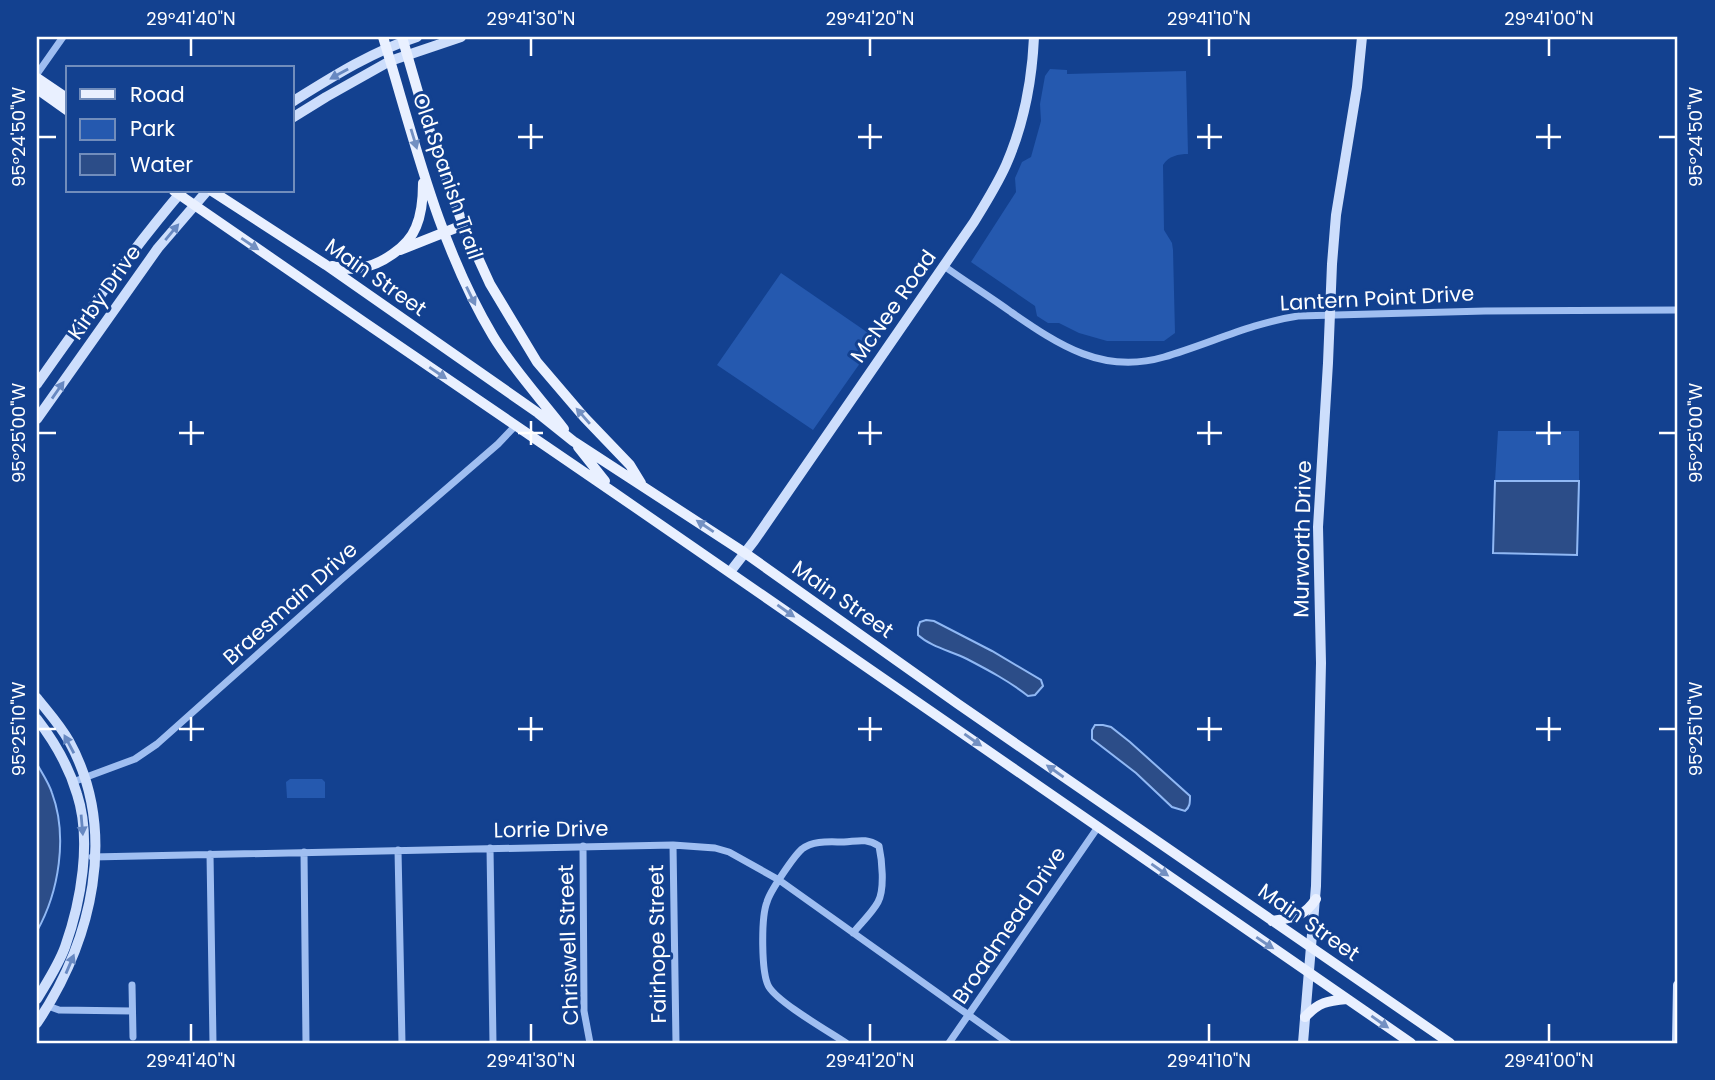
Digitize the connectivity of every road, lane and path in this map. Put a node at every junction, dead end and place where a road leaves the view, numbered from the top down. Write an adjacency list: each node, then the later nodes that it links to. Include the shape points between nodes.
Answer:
1 (63, 37): 10 (street)
2 (417, 37): 6 (street)
3 (461, 37): 8 (street)
4 (1034, 37): 25 (street, McNee Road, via 1026,105 1006,165)
5 (1362, 37): 27 (street, Murworth Drive, via 1336,215)
6 (403, 39): 7 (street); 8 (main road, Old Spanish Trail)
7 (385, 43): 9 (main road, Old Spanish Trail); 13 (street, one-way to 13)
8 (407, 54): 9 (street); 21 (main road, Old Spanish Trail)
9 (390, 61): 15 (street); 16 (main road, Old Spanish Trail, one-way to 16)
10 (37, 76): 12 (main road)
11 (37, 89): 14 (main road)
12 (66, 98)
13 (294, 101)
14 (66, 110)
15 (294, 117)
16 (423, 170): 22 (main road, Old Spanish Trail); 23 (main road, via 423,200 416,229)
17 (179, 192): 20 (main road, Main Street); 28 (street, Kirby Drive)
18 (208, 192): 20 (street, Kirby Drive)
19 (211, 192): 24 (main road, Main Street)
20 (194, 206): 29 (street, Kirby Drive, one-way to 20); 35 (main road, Main Street, one-way to 35)
21 (463, 225): 22 (main road); 30 (main road, Old Spanish Trail, via 490,284)
22 (444, 234): 23 (main road); 31 (main road, Old Spanish Trail, one-way to 31, via 493,337)
23 (396, 251): 24 (main road, via 363,268)
24 (326, 265): 33 (main road, Main Street)
25 (944, 267): 27 (street, Lantern Point Drive, via 1072,351 1119,363 1164,357 1276,319); 39 (street, McNee Road)
26 (1678, 310): 27 (street, Lantern Point Drive)
27 (1330, 314): 60 (street, Murworth Drive, via 1318,527 1321,663)
28 (83, 319): 29 (street); 32 (street, Kirby Drive)
29 (99, 331): 34 (street, Kirby Drive, one-way to 29)
30 (537, 362): 31 (main road); 37 (main road, Old Spanish Trail, one-way to 30, via 630,465)
31 (519, 374): 36 (main road, Old Spanish Trail)
32 (37, 384)
33 (527, 406): 35 (main road); 36 (main road, Main Street)
34 (37, 419)
35 (516, 425): 38 (main road, Main Street); 47 (street, Braesmain Drive, via 157,744 135,759)
36 (573, 440): 37 (main road, Main Street); 38 (main road, Old Spanish Trail)
37 (642, 486): 39 (main road, Main Street, one-way to 37)
38 (613, 492): 40 (main road, Main Street)
39 (745, 552): 40 (street, McNee Road); 42 (main road, Main Street)
40 (730, 572): 44 (main road, Main Street, one-way to 44)
41 (37, 698): 47 (street, one-way to 41, via 69,741)
42 (958, 704): 44 (main road); 45 (main road, Main Street)
43 (37, 719): 48 (street)
44 (946, 721): 46 (main road, Main Street, one-way to 46)
45 (1034, 757): 46 (main road); 49 (main road, Main Street, one-way to 45)
46 (1022, 775): 50 (main road, Main Street)
47 (85, 778): 48 (street, Braesmain Drive); 57 (street, via 94,819)
48 (73, 782): 58 (street, one-way to 58, via 81,811)
49 (1111, 810): 50 (main road); 61 (main road, Main Street)
50 (1098, 827): 64 (main road, Main Street, one-way to 64); 71 (street, Broadmead Drive)
51 (673, 845): 52 (street, Lorrie Drive); 59 (street, Lorrie Drive, via 729,852); 80 (street, Fairhope Street)
52 (583, 846): 53 (street, Lorrie Drive); 79 (street, Chriswell Street, via 584,1011)
53 (490, 848): 54 (street, Lorrie Drive); 78 (street)
54 (398, 850): 55 (street, Lorrie Drive); 77 (street)
55 (304, 852): 56 (street, Lorrie Drive); 76 (street)
56 (210, 854): 57 (street, Lorrie Drive); 75 (street)
57 (95, 856): 58 (street, Lorrie Drive); 69 (street, one-way to 57, via 84,925)
58 (83, 857): 67 (street, via 81,885 64,948)
59 (779, 880): 62 (street, Lorrie Drive); 62 (street, via 801,850 813,843 869,840 879,846 882,890); 81 (street, via 766,902 764,919 768,985 776,996)
60 (1316, 899): 61 (main road, via 1301,914); 63 (street, Murworth Drive)
61 (1272, 921): 63 (main road, Main Street)
62 (853, 933): 71 (street, Lorrie Drive)
63 (1311, 947): 64 (street, Murworth Drive); 86 (main road, Main Street)
64 (1310, 973): 68 (main road, Main Street); 72 (street, Murworth Drive)
65 (132, 985): 70 (street)
66 (1678, 985): 87 (street)
67 (37, 999)
68 (1348, 999): 72 (main road, via 1323,1002); 85 (main road, Main Street, one-way to 85)
69 (48, 1006): 70 (street); 73 (street)
70 (132, 1011): 74 (street)
71 (969, 1016): 82 (street, Broadmead Drive); 83 (street, Lorrie Drive)
72 (1305, 1017): 84 (street, Murworth Drive)
73 (37, 1023)
74 (132, 1037)
75 (213, 1043)
76 (306, 1043)
77 (402, 1043)
78 (492, 1043)
79 (590, 1043)
80 (678, 1043)
81 (846, 1043)
82 (949, 1043)
83 (1008, 1043)
84 (1303, 1043)
85 (1411, 1043)
86 (1450, 1043)
87 (1677, 1043)

